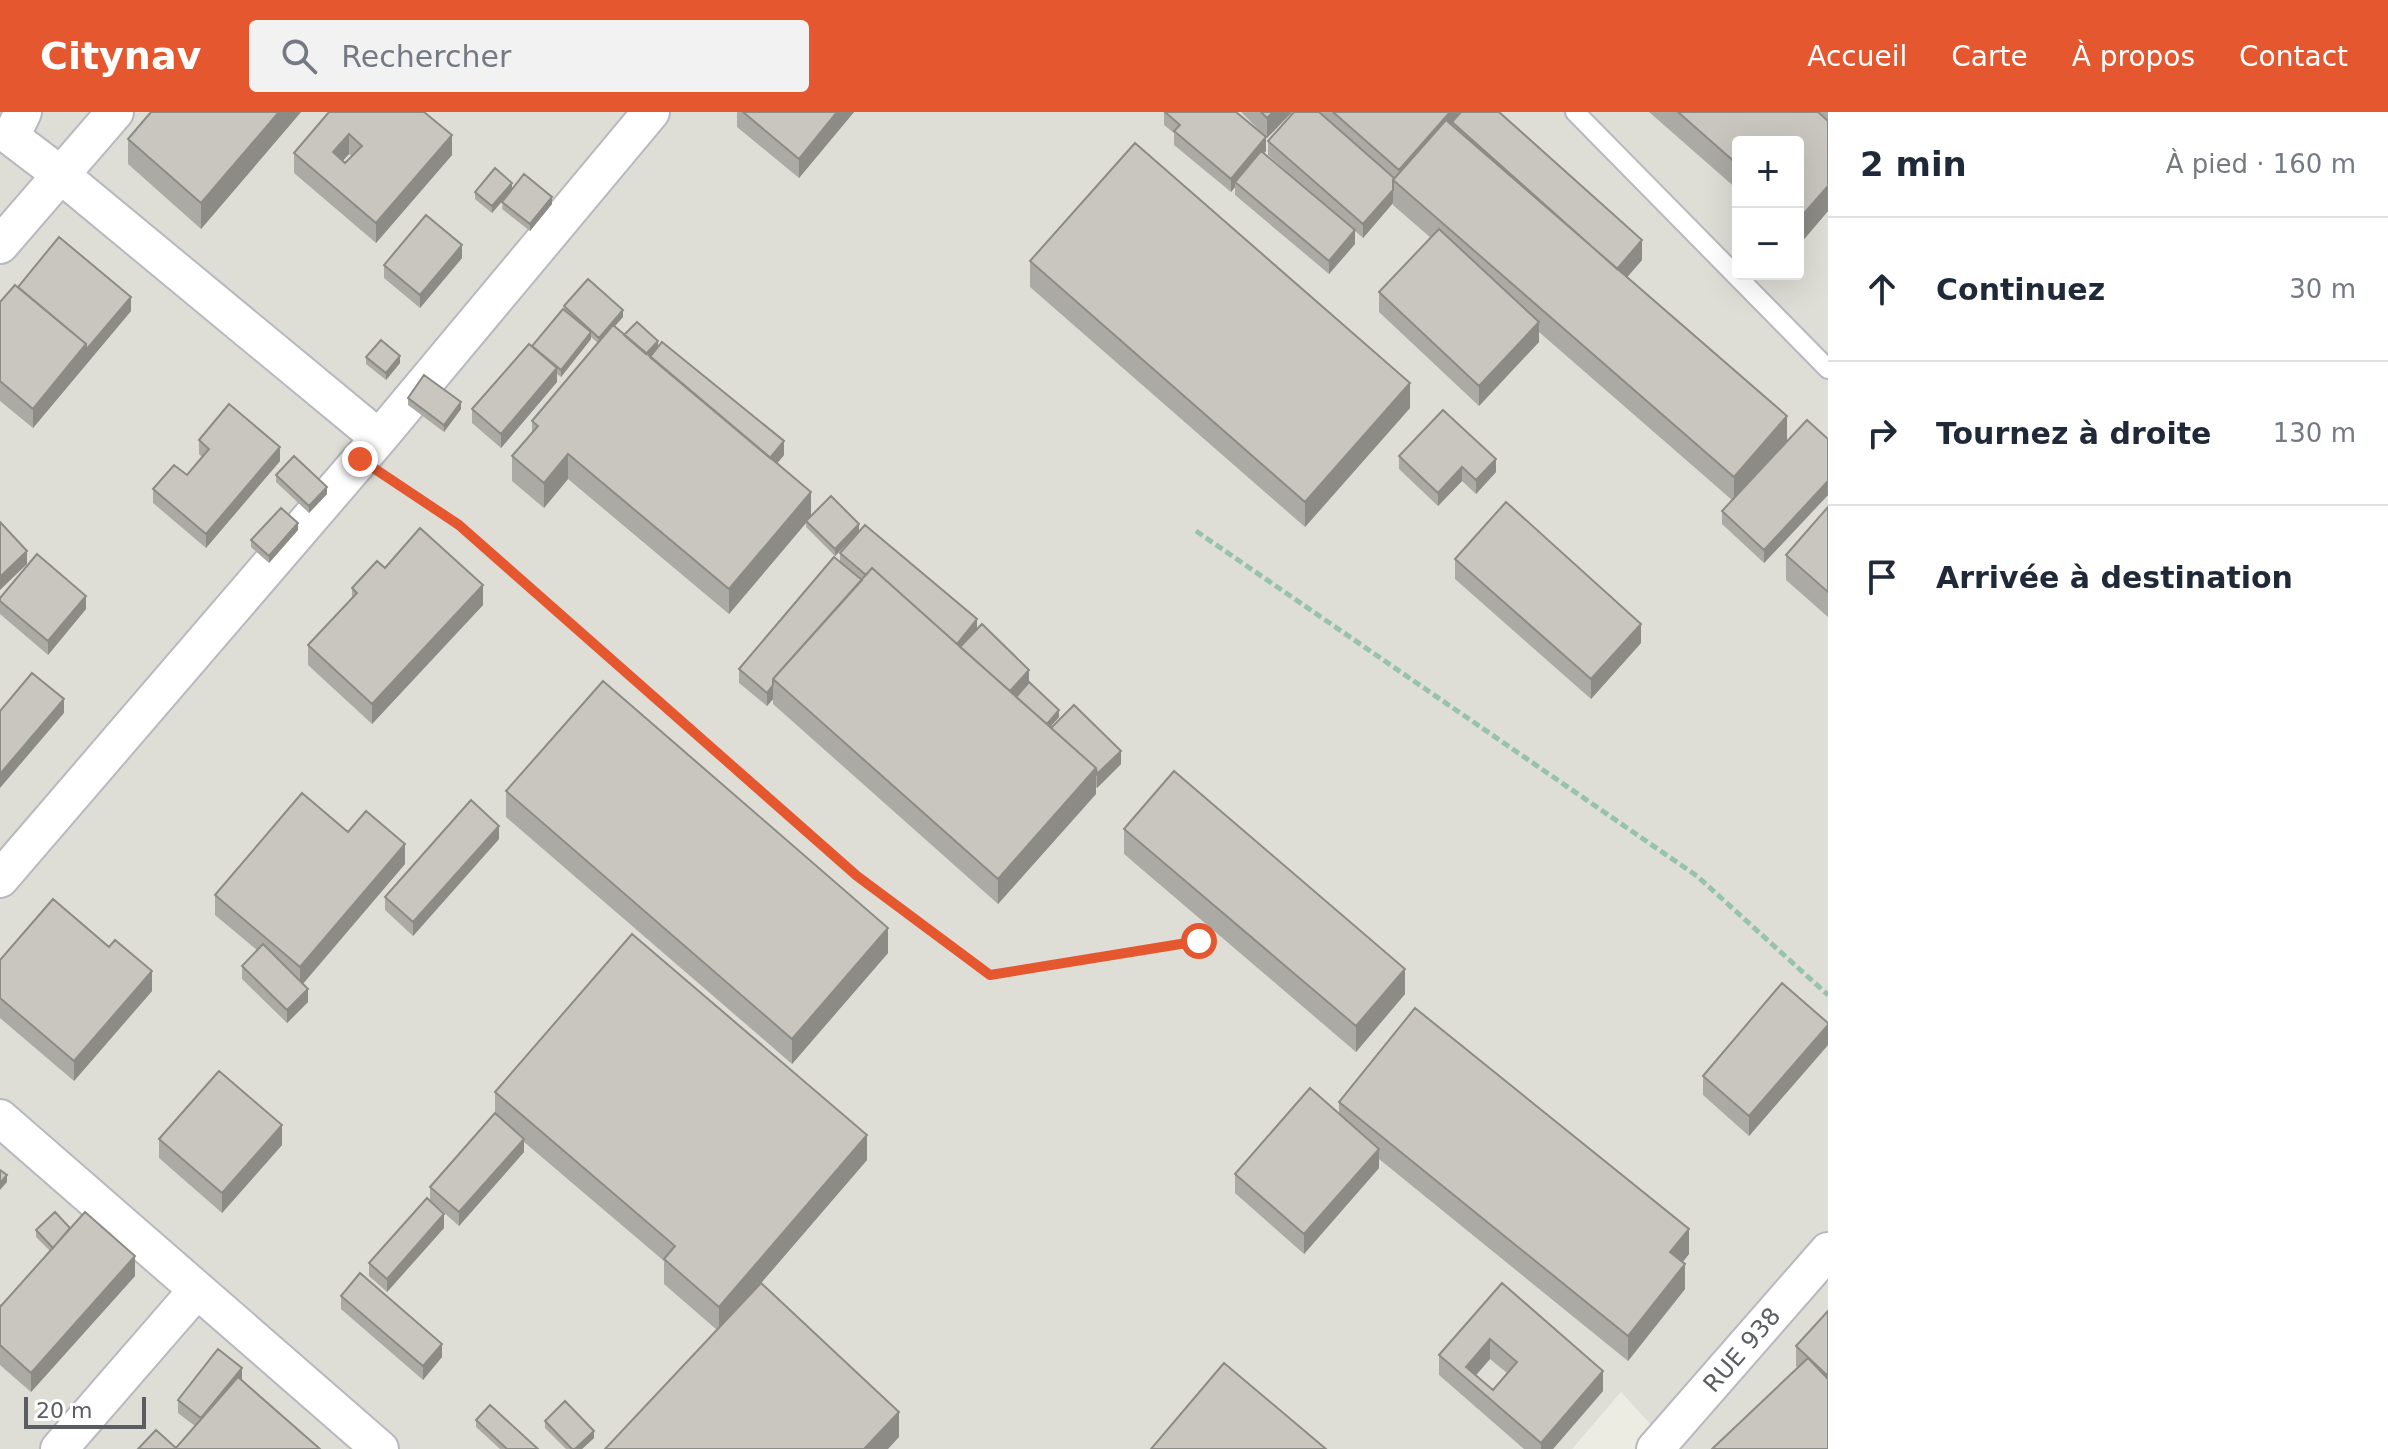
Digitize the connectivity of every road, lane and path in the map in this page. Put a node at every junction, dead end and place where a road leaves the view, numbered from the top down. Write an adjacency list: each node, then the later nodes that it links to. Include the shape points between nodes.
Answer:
1 (23, 112): 5 (street, via 11,137)
2 (115, 112): 5 (street)
3 (651, 112): 8 (street)
4 (1575, 112): 7 (lane)
5 (61, 175): 6 (street); 8 (street)
6 (0, 245)
7 (1828, 369)
8 (370, 448): 10 (street); 11 (path, via 857,876 990,975)
9 (1196, 531): 12 (path, via 1697,876)
10 (0, 879)
11 (1199, 941)
12 (1828, 995)
13 (0, 1118): 15 (street)
14 (1828, 1251): 18 (street, RUE 938)
15 (197, 1290): 16 (street); 17 (street)
16 (59, 1449)
17 (380, 1449)
18 (1655, 1449)

